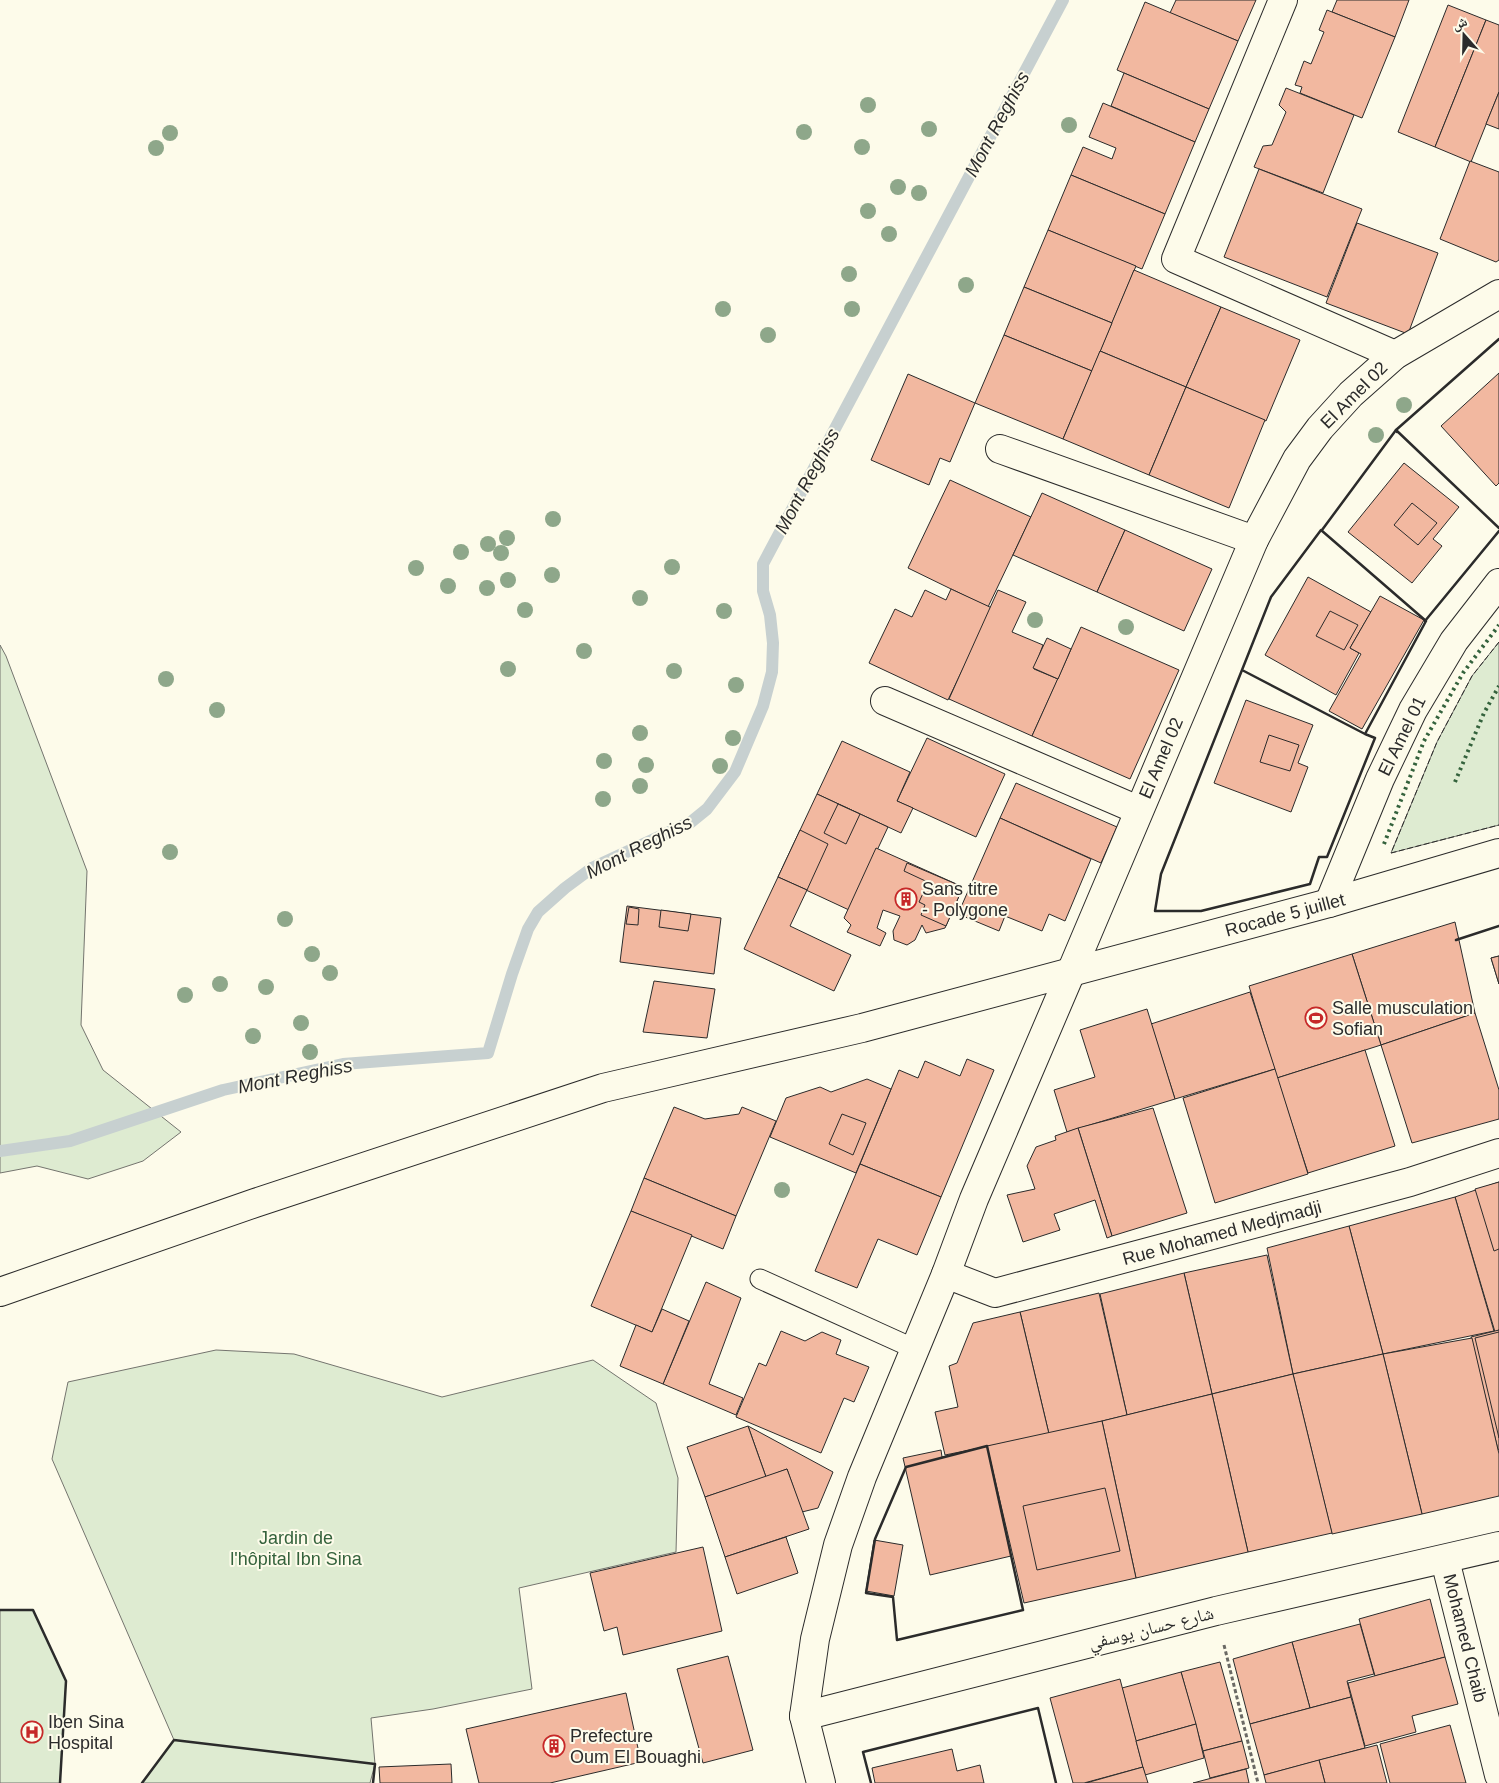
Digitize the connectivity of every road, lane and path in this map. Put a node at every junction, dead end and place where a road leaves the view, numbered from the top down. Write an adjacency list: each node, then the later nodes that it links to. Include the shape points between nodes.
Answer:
1 (1283, 0): 3 (street, via 1176,259)
2 (1499, 294): 3 (street, El Amel 02)
3 (1395, 355): 5 (street, El Amel 02, via 1351,394 1308,444)
4 (1000, 449): 5 (street)
5 (1254, 540): 8 (street, El Amel 02)
6 (1499, 583): 10 (street, El Amel 01, via 1454,641 1413,710 1380,779)
7 (885, 701): 8 (street, El Amel 02)
8 (1138, 810): 11 (street, El Amel 02)
9 (1499, 853): 10 (street, Rocade 5 juillet)
10 (1329, 903): 11 (street, Rocade 5 juillet)
11 (1071, 972): 13 (street, El Amel 02, via 974,1199); 15 (street, Rocade 5 juillet, via 862,1028 603,1088 255,1203)
12 (1499, 1153): 13 (street, Rue Mohamed Medjmadji, via 1401,1184 996,1293)
13 (946, 1274): 16 (street, El Amel 02)
14 (760, 1279): 16 (lane)
15 (0, 1292)
16 (915, 1349): 20 (street, El Amel 02, via 862,1477 838,1546 815,1639)
17 (1499, 1546): 18 (street, شارع حسان يوسفي)
18 (1445, 1560): 19 (street, شارع حسان يوسفي); 21 (street, Mohamed Chaib)
19 (1216, 1611): 20 (street, شارع حسان يوسفي); 23 (path)
20 (804, 1716): 22 (street)
21 (1499, 1775)
22 (821, 1783)
23 (1258, 1783)

